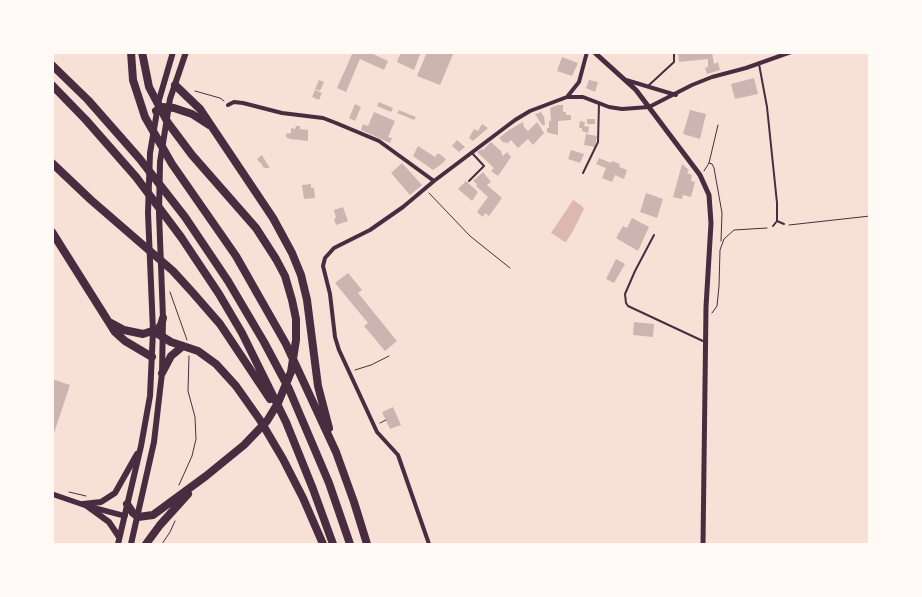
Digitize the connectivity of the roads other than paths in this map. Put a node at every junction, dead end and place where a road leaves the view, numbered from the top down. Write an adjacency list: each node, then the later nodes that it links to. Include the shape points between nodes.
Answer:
1 (131, 52): 43 (highway, via 133,80 145,116 172,164 219,230 265,306)
2 (142, 52): 44 (highway, via 149,87 168,123 259,233 276,259 294,308 296,330 291,372 273,412 244,445)
3 (173, 52): 21 (main road)
4 (186, 52): 12 (main road)
5 (587, 52): 16 (street, via 579,82)
6 (594, 52): 11 (street)
7 (674, 52): 14 (lane, via 674,62)
8 (791, 52): 9 (street)
9 (759, 64): 15 (street, via 712,77); 28 (lane, via 768,117)
10 (52, 65): 57 (highway, via 139,158 228,281 292,396 329,483)
11 (626, 80): 14 (street); 20 (street)
12 (175, 85): 18 (main road); 22 (highway, via 200,109)
13 (52, 86): 41 (highway, via 126,165 190,249 242,333)
14 (648, 86): 15 (street)
15 (676, 94): 20 (street)
16 (567, 97): 17 (street); 23 (street, via 530,111)
17 (599, 103): 20 (street, via 622,109); 25 (lane, via 598,142)
18 (171, 105): 21 (highway); 22 (highway, via 198,117); 33 (main road, via 160,162 159,191)
19 (228, 105): 26 (street, via 243,102 323,118 379,141)
20 (649, 107): 37 (street, via 700,175 709,195 711,216)
21 (156, 111): 35 (main road, via 148,181)
22 (214, 130): 43 (highway, via 273,218 298,267 307,300 318,386)
23 (472, 152): 26 (street); 27 (lane, via 484,166)
24 (52, 163): 41 (highway, via 173,271 193,293 229,337)
25 (583, 172)
26 (434, 181): 59 (street, via 370,230 334,248 323,266 339,350 377,432 398,455)
27 (469, 181)
28 (777, 222): 29 (lane); 30 (lane)
29 (784, 224)
30 (772, 226)
31 (52, 232): 34 (highway)
32 (654, 235): 37 (lane, via 625,294 626,303)
33 (164, 318): 35 (highway); 36 (main road)
34 (108, 320): 35 (highway, via 129,332 143,334); 39 (highway, via 123,340)
35 (152, 331): 36 (highway); 39 (main road)
36 (164, 338): 38 (highway); 40 (main road)
37 (705, 342): 60 (street)
38 (185, 344): 40 (highway, via 171,356); 55 (highway, via 216,364 260,420 294,481)
39 (152, 357): 42 (main road, via 150,396)
40 (162, 373): 49 (main road, via 154,442)
41 (286, 422): 56 (highway)
42 (141, 446): 46 (main road); 47 (main road, via 115,493 101,502)
43 (336, 452): 58 (highway)
44 (188, 492): 49 (highway, via 153,515); 54 (highway)
45 (52, 494): 47 (main road)
46 (128, 504): 48 (main road); 49 (highway)
47 (85, 505): 48 (main road); 51 (main road, via 109,522)
48 (125, 516): 49 (main road); 50 (main road); 51 (main road)
49 (138, 517): 50 (main road)
50 (135, 527): 53 (main road)
51 (119, 537): 52 (main road)
52 (118, 544)
53 (131, 544)
54 (146, 544)
55 (323, 544)
56 (333, 544)
57 (350, 544)
58 (367, 544)
59 (429, 544)
60 (703, 544)

